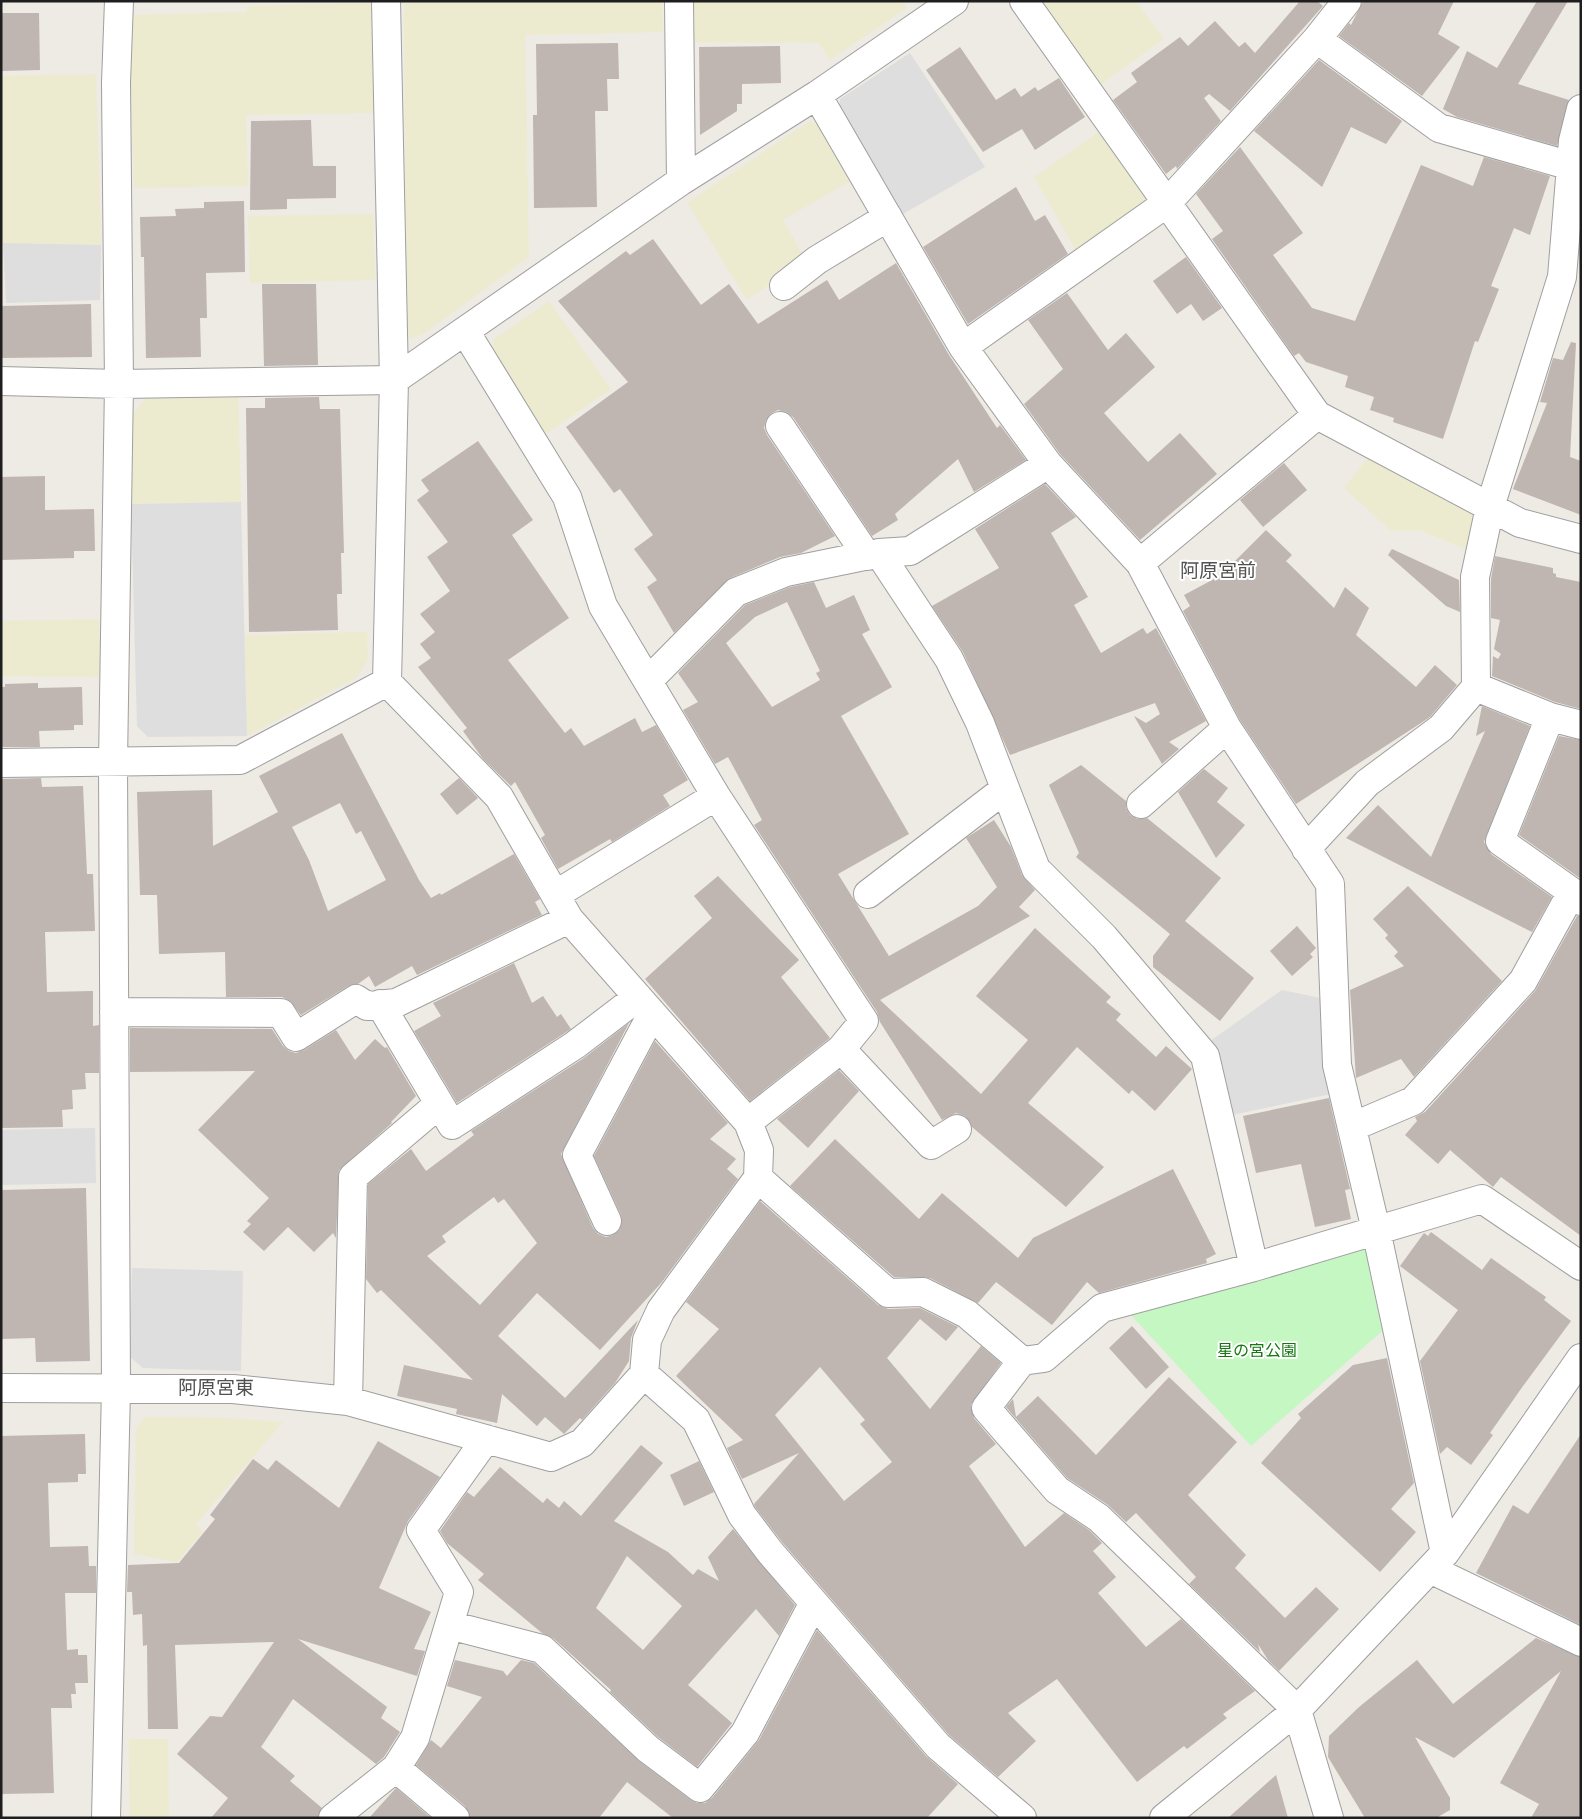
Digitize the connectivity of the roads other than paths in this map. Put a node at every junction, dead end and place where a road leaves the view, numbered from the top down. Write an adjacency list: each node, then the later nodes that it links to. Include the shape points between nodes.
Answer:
1 (119, 1): 20 (street, via 116,83)
2 (386, 1): 18 (street)
3 (679, 1): 11 (street)
4 (954, 1): 8 (street)
5 (1024, 1): 12 (street)
6 (1347, 1): 7 (street)
7 (1317, 39): 10 (street, via 1439,128); 12 (street)
8 (817, 95): 11 (street); 13 (street)
9 (1581, 108): 10 (street)
10 (1575, 150): 14 (street)
11 (681, 180): 16 (street)
12 (1167, 203): 17 (street); 21 (street)
13 (888, 217): 15 (street, via 817,260); 17 (street)
14 (1571, 280): 24 (street)
15 (784, 286)
16 (465, 331): 18 (street); 28 (street, via 567,498 602,606)
17 (963, 347): 23 (street)
18 (394, 380): 20 (street); 29 (street)
19 (1, 382): 20 (street)
20 (119, 384): 35 (street)
21 (1317, 415): 24 (street); 27 (street)
22 (780, 426): 26 (street)
23 (1048, 464): 26 (street, via 910,551); 27 (street)
24 (1490, 507): 25 (street, via 1520,523); 30 (street, via 1475,577)
25 (1581, 539)
26 (873, 554): 28 (street, via 786,572 736,592); 36 (street, via 949,659 980,723)
27 (1140, 563): 33 (street)
28 (648, 681): 37 (street)
29 (387, 682): 35 (street, via 240,760); 41 (street, via 499,797)
30 (1476, 687): 31 (street); 39 (street, via 1441,728 1367,783)
31 (1550, 717): 32 (street); 42 (street, via 1500,842)
32 (1581, 726)
33 (1227, 728): 38 (street); 39 (street)
34 (1, 763): 35 (street)
35 (113, 763): 46 (street)
36 (1006, 789): 40 (street); 56 (street, via 1036,869 1104,937 1204,1056)
37 (716, 796): 41 (street); 47 (street, via 864,1021)
38 (1141, 804)
39 (1306, 849): 50 (street, via 1330,884 1337,1065)
40 (868, 894)
41 (555, 895): 43 (street)
42 (1577, 896): 50 (street, via 1523,981 1419,1094 1412,1101)
43 (569, 919): 44 (street, via 396,1003); 45 (street)
44 (380, 1004): 46 (street, via 367,1006 356,999 296,1037 281,1013); 48 (street)
45 (645, 1005): 48 (street, via 452,1125); 49 (street); 53 (street, via 577,1155)
46 (114, 1012): 61 (street)
47 (841, 1049): 49 (street); 51 (street, via 931,1144)
48 (439, 1104): 62 (street, via 354,1177)
49 (748, 1122): 52 (street, via 759,1150)
50 (1352, 1127): 54 (street)
51 (957, 1129)
52 (758, 1178): 58 (street, via 888,1293 923,1292 932,1296 967,1314); 59 (street, via 661,1310 647,1340)
53 (607, 1221)
54 (1376, 1230): 55 (street, via 1482,1199); 56 (street); 64 (street)
55 (1581, 1266)
56 (1254, 1267): 58 (street, via 1102,1308 1044,1358)
57 (1581, 1358): 64 (street)
58 (1022, 1361): 68 (street, via 986,1408 1058,1490 1099,1518)
59 (644, 1374): 63 (street, via 582,1443 551,1457); 65 (street, via 696,1420 742,1515)
60 (1, 1388): 61 (street)
61 (116, 1389): 62 (street, via 232,1389); 70 (street)
62 (348, 1401): 63 (street)
63 (486, 1439): 66 (street, via 421,1530 459,1592)
64 (1438, 1561): 67 (street); 68 (street)
65 (816, 1605): 66 (street, via 810,1610 745,1732 700,1788 648,1749 542,1648); 73 (street, via 938,1746)
66 (449, 1625): 69 (street, via 415,1738)
67 (1581, 1642)
68 (1297, 1710): 74 (street); 75 (street)
69 (396, 1768): 71 (street); 72 (street)
70 (106, 1818)
71 (333, 1818)
72 (455, 1818)
73 (1022, 1818)
74 (1164, 1818)
75 (1329, 1818)

